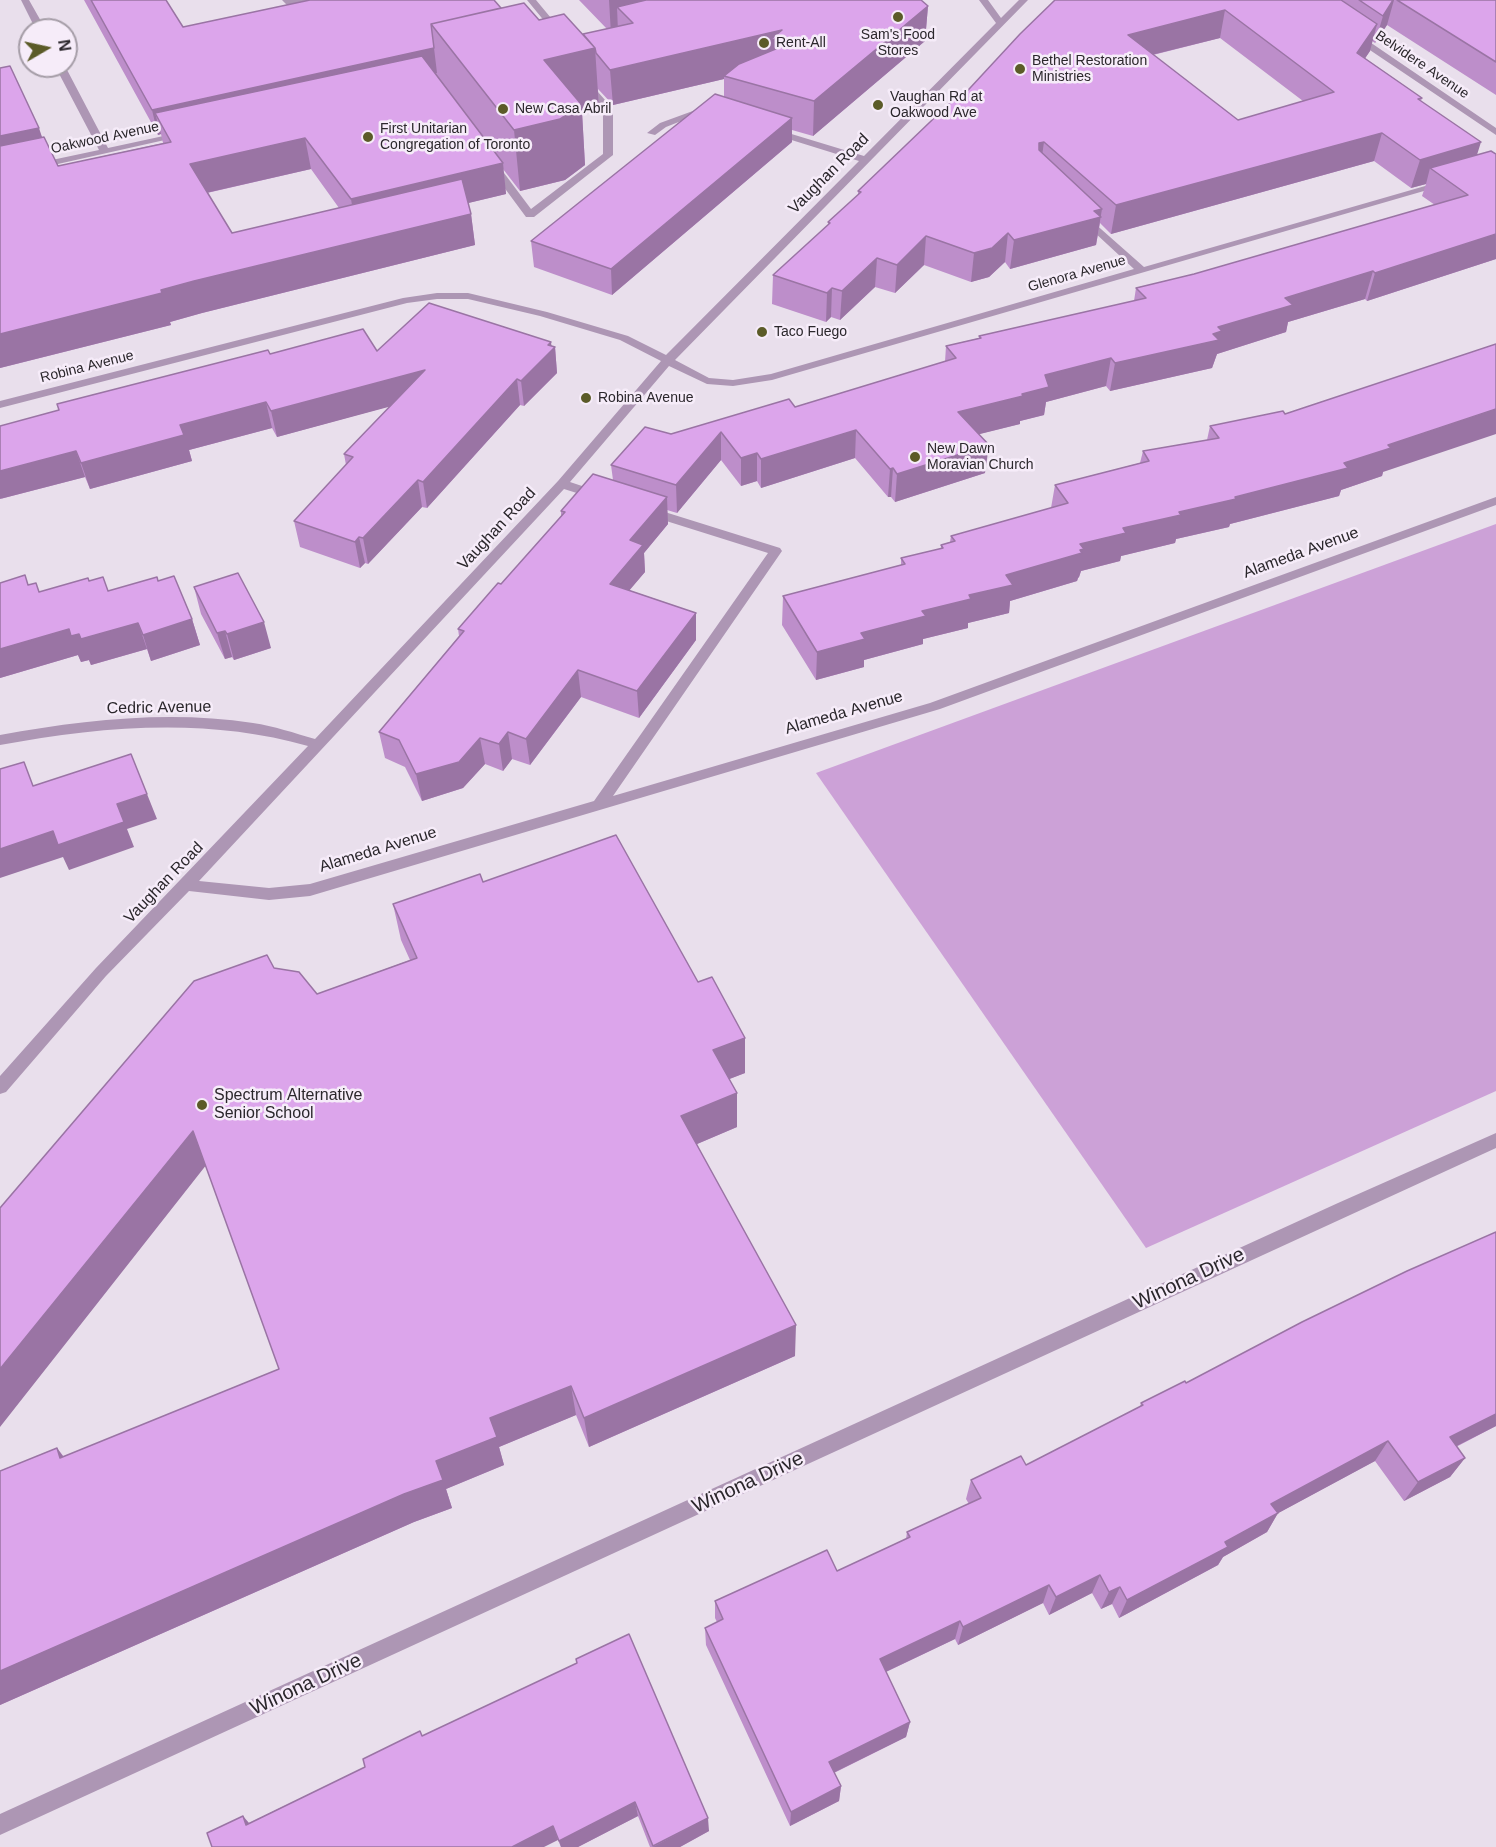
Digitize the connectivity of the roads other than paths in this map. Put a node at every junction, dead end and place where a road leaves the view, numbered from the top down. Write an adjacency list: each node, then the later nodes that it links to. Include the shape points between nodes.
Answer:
1 (25, 0): 7 (street)
2 (286, 0): 3 (street)
3 (305, 0)
4 (531, 0): 10 (street)
5 (983, 0): 8 (street)
6 (1024, 0): 8 (street, Vaughan Road)
7 (35, 18)
8 (1000, 22): 19 (street, Vaughan Road)
9 (1342, 26): 16 (street, Belvidere Avenue)
10 (564, 40)
11 (578, 75): 20 (street, via 608,109 608,155 530,215)
12 (66, 78): 18 (street)
13 (711, 110): 17 (street, via 663,125)
14 (759, 127): 19 (street)
15 (198, 131): 18 (street, Oakwood Avenue)
16 (1496, 132)
17 (652, 133)
18 (105, 151): 21 (street, Oakwood Avenue)
19 (865, 160): 25 (street, Vaughan Road)
20 (489, 161)
21 (0, 174)
22 (1450, 182): 24 (street, Glenora Avenue)
23 (1072, 206): 24 (street)
24 (1142, 271): 25 (street, Glenora Avenue, via 772,377 733,383 707,381)
25 (668, 360): 26 (street, Robina Avenue, via 624,338 543,314 468,296 437,296 407,300); 27 (street, Vaughan Road)
26 (0, 405)
27 (562, 484): 28 (street); 32 (street, Vaughan Road)
28 (607, 499)
29 (1496, 501): 33 (street, Alameda Avenue, via 935,706)
30 (630, 506): 33 (street, via 776,551)
31 (0, 740): 32 (street, Cedric Avenue, via 69,728 194,723 252,728)
32 (316, 744): 34 (street, Vaughan Road)
33 (600, 803): 34 (street, Alameda Avenue, via 310,890 269,894)
34 (186, 885): 35 (street, Vaughan Road, via 101,972)
35 (0, 1087)
36 (1496, 1140): 37 (street, Winona Drive)
37 (0, 1825)

